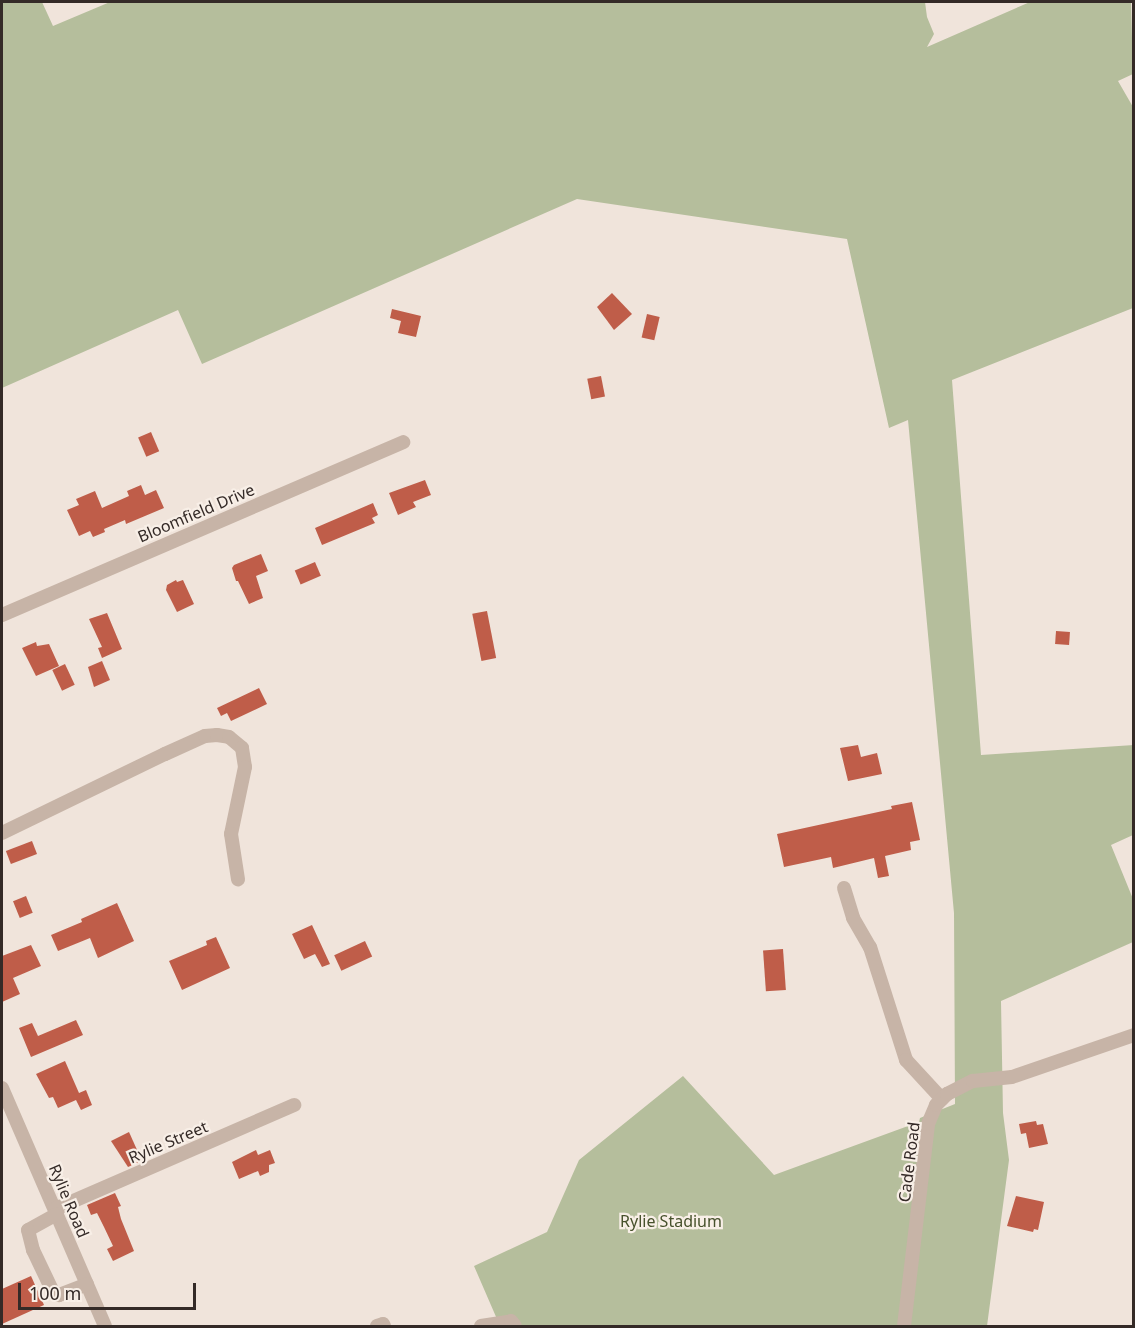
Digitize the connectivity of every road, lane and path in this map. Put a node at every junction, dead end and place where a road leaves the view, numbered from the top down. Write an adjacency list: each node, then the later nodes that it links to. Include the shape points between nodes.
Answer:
1 (403, 442): 2 (street, Bloomfield Drive)
2 (2, 615)
3 (2, 832): 4 (street, via 205,736 229,737 242,748 245,767 231,834)
4 (238, 879)
5 (844, 888): 8 (street, via 853,918 870,947 906,1060)
6 (1134, 1035): 8 (street, Cade Road, via 1012,1077 973,1081)
7 (2, 1088): 10 (street, Rylie Road)
8 (942, 1100): 17 (street, Cade Road, via 928,1124)
9 (294, 1105): 10 (street, Rylie Street)
10 (56, 1212): 11 (street, Rylie Road); 11 (street, Rylie Street, via 28,1230 33,1250 53,1293 59,1295)
11 (87, 1284): 12 (street, Rylie Road)
12 (105, 1326)
13 (377, 1326): 14 (street)
14 (384, 1326)
15 (481, 1326): 16 (street, via 511,1321)
16 (514, 1326)
17 (904, 1326)

